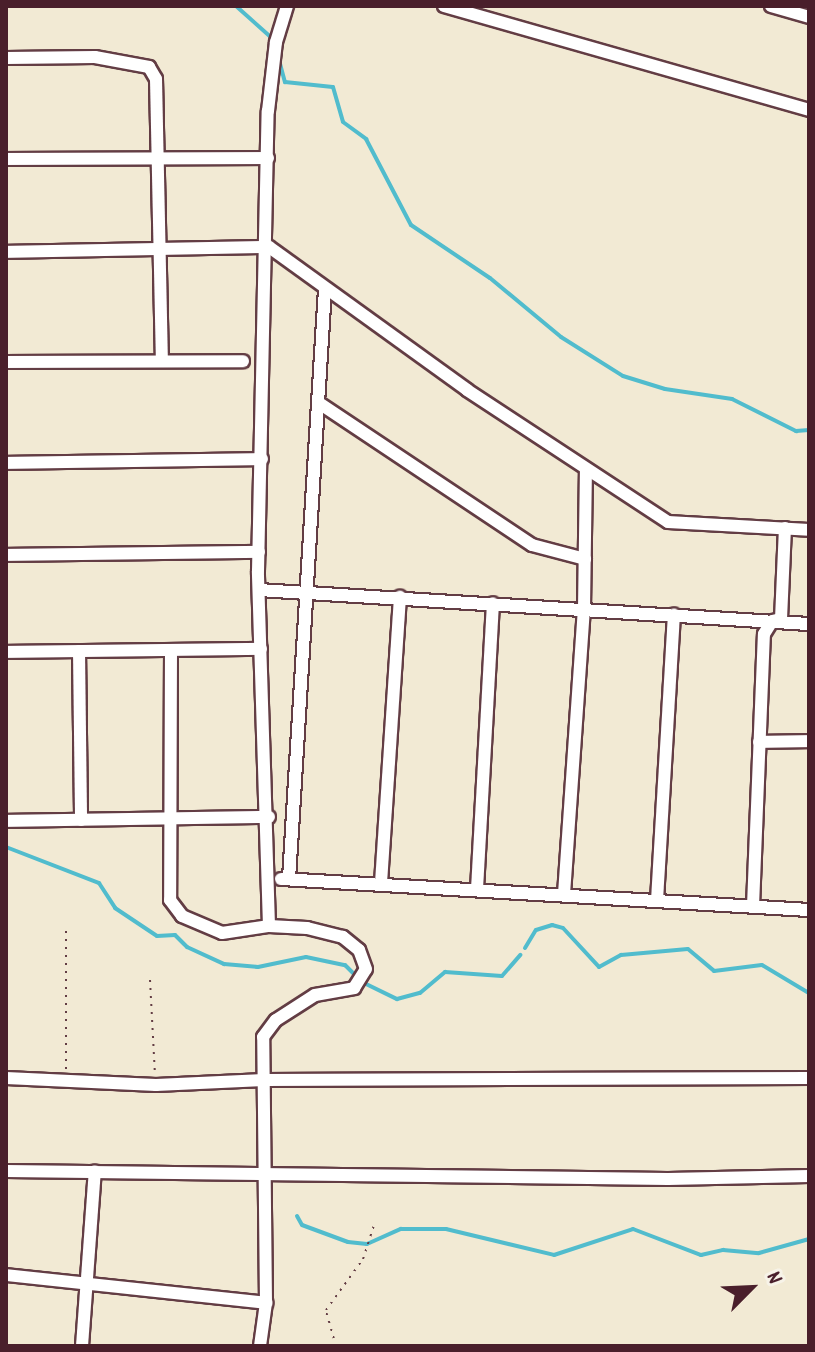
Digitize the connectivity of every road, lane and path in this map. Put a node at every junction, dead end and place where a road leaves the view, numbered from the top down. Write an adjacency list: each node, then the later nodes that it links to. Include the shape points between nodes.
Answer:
1 (287, 6): 7 (street, via 276,42)
2 (444, 6): 6 (street)
3 (771, 6): 4 (street)
4 (809, 17)
5 (6, 58): 9 (street, via 95,57 149,67 156,79)
6 (809, 110)
7 (268, 158): 9 (street); 10 (street)
8 (6, 159): 9 (street)
9 (158, 160): 11 (street)
10 (269, 247): 11 (street); 13 (street); 18 (street)
11 (160, 249): 12 (street); 14 (street)
12 (6, 252)
13 (325, 289): 17 (street); 20 (street)
14 (162, 361): 15 (street); 16 (street)
15 (243, 361)
16 (6, 362)
17 (319, 403): 25 (street, via 532,545); 27 (street)
18 (262, 459): 19 (street); 23 (street)
19 (6, 463)
20 (586, 471): 21 (street, via 668,522); 25 (street)
21 (785, 528): 22 (street); 32 (street, via 781,619)
22 (809, 530)
23 (259, 552): 24 (street); 26 (street)
24 (6, 555)
25 (585, 559): 30 (street)
26 (259, 590): 27 (street); 34 (street)
27 (308, 592): 28 (street); 45 (street)
28 (400, 597): 29 (street); 46 (street)
29 (493, 603): 30 (street); 47 (street)
30 (584, 609): 31 (street); 48 (street)
31 (674, 615): 32 (street); 49 (street)
32 (772, 621): 33 (street); 39 (street, via 764,634)
33 (809, 624)
34 (261, 649): 35 (street); 40 (street)
35 (171, 650): 36 (street); 41 (street)
36 (79, 651): 37 (street); 42 (street)
37 (6, 652)
38 (809, 741): 39 (street)
39 (759, 742): 50 (street)
40 (269, 817): 41 (street); 44 (street)
41 (170, 818): 42 (street); 52 (street, via 170,900 182,916 222,933)
42 (81, 820): 43 (street)
43 (6, 821)
44 (270, 879): 45 (street); 52 (street)
45 (289, 879): 46 (street)
46 (381, 883): 47 (street)
47 (477, 889): 48 (street)
48 (564, 894): 49 (street)
49 (657, 900): 50 (street)
50 (753, 906): 51 (street)
51 (809, 910)
52 (269, 926): 58 (street, via 343,937 359,950 366,969 354,988 315,995 276,1020 263,1037)
53 (66, 931): 56 (path)
54 (150, 980): 59 (path)
55 (6, 1078): 56 (street)
56 (66, 1078): 59 (street)
57 (809, 1078): 58 (street)
58 (264, 1080): 59 (street); 62 (street)
59 (156, 1085)
60 (6, 1171): 61 (street)
61 (95, 1171): 62 (street); 66 (street)
62 (261, 1174): 63 (street); 67 (street)
63 (809, 1176)
64 (374, 1225): 70 (path, via 363,1259 326,1310)
65 (6, 1275): 66 (street)
66 (87, 1283): 67 (street); 68 (street)
67 (266, 1303): 69 (street)
68 (82, 1346)
69 (260, 1346)
70 (336, 1346)

